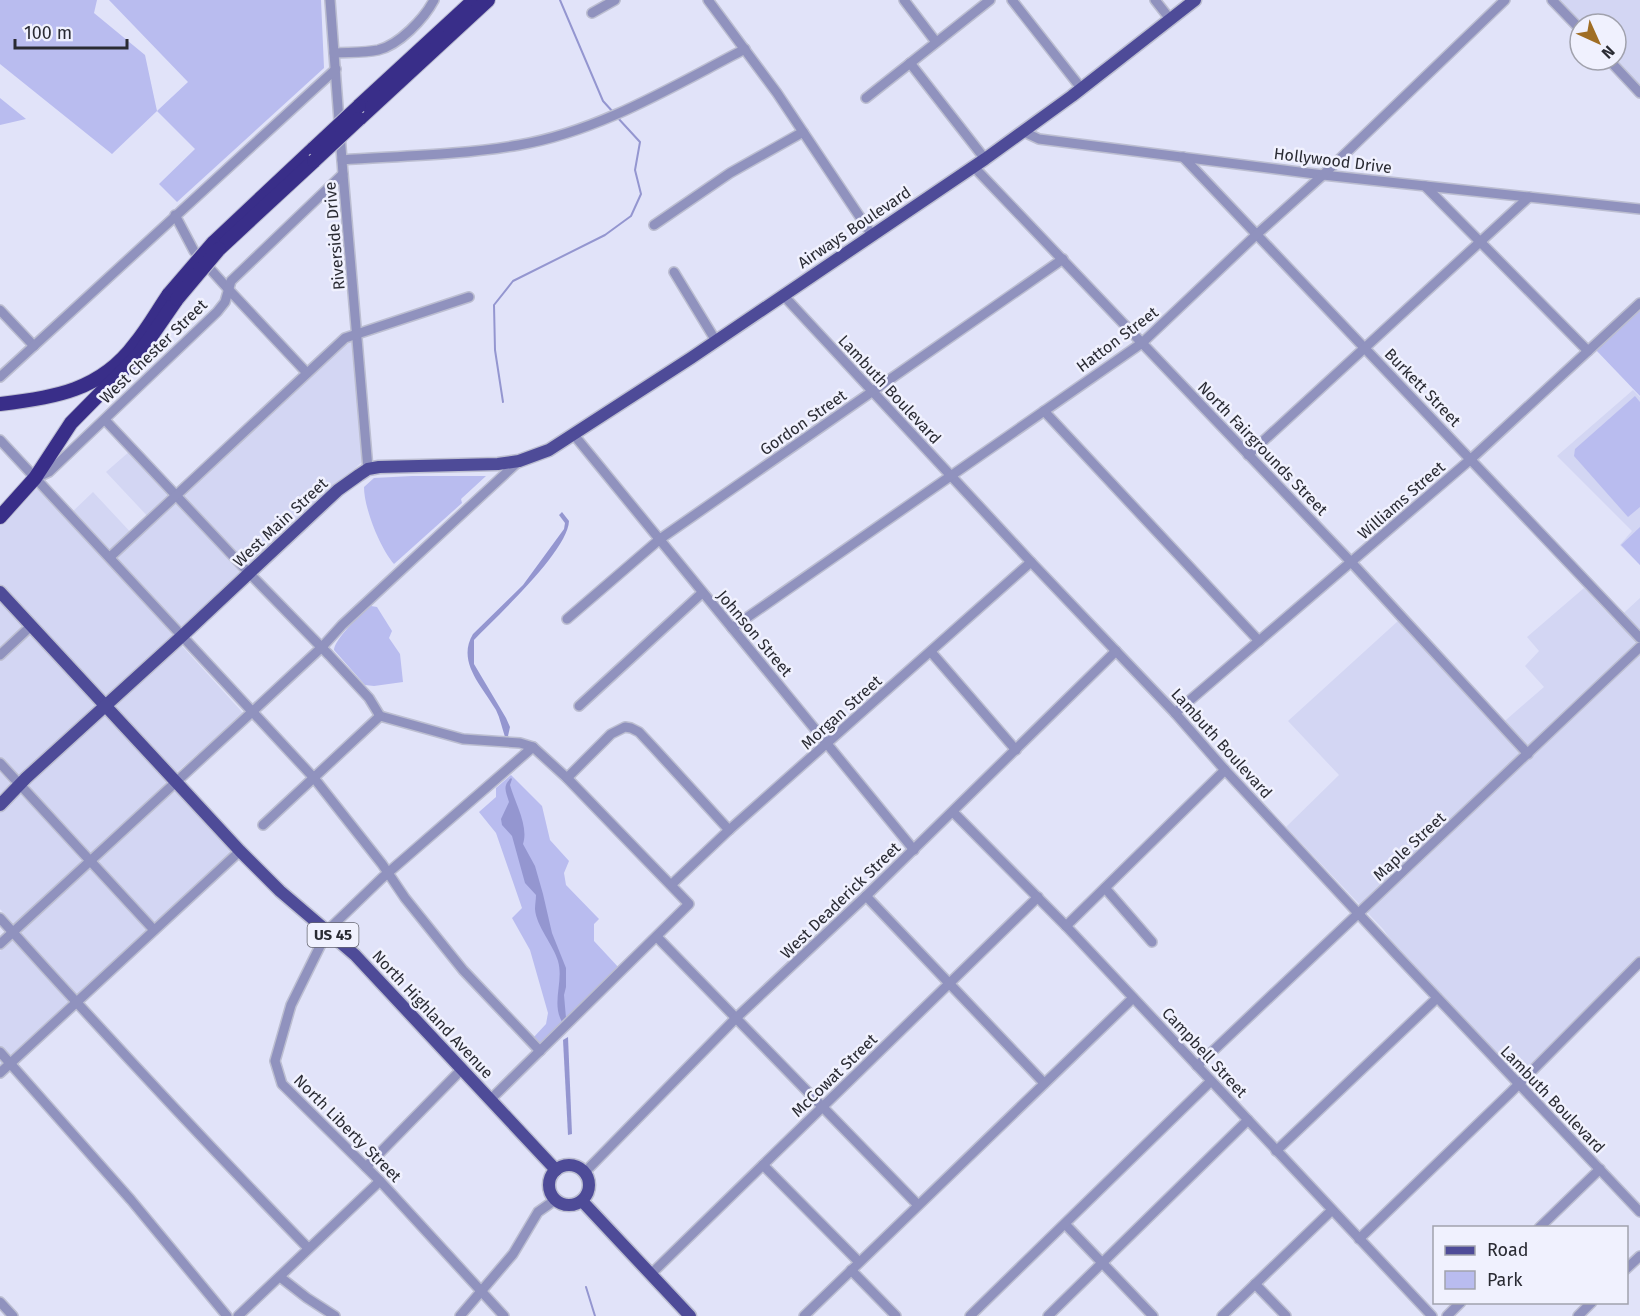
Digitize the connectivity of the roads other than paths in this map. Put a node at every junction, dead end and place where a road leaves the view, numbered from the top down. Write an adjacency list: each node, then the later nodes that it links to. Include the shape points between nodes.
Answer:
1 (330, 0): 19 (street, Riverside Drive)
2 (434, 0): 19 (street, via 427,14 393,44 376,50)
3 (474, 0): 26 (highway)
4 (488, 0): 26 (highway)
5 (615, 0): 14 (street)
6 (708, 0): 18 (street)
7 (904, 0): 17 (street)
8 (990, 0): 17 (street)
9 (1012, 0): 23 (street)
10 (1155, 0): 16 (street)
11 (1195, 0): 16 (main road, Airways Boulevard)
12 (1505, 0): 34 (street, Hatton Street)
13 (1552, 0): 15 (street)
14 (592, 13)
15 (1568, 17)
16 (1170, 19): 23 (main road, Airways Boulevard)
17 (936, 42): 20 (street)
18 (745, 49): 27 (street); 31 (street, via 609,117 520,145)
19 (334, 53): 21 (street, Riverside Drive)
20 (910, 63): 25 (street); 30 (street)
21 (336, 69): 31 (street, Riverside Drive); 38 (street)
22 (1620, 72): 24 (street)
23 (1081, 88): 28 (main road, Airways Boulevard)
24 (1640, 93)
25 (866, 98)
26 (359, 112): 47 (highway, bridge, via 216,246 199,271)
27 (803, 132): 39 (street, via 730,173); 40 (street)
28 (1024, 132): 29 (street, Hollywood Drive, via 1039,139); 30 (main road, Airways Boulevard)
29 (1184, 157): 34 (street, Hollywood Drive); 41 (street, Burkett Street)
30 (985, 159): 32 (main road, Airways Boulevard)
31 (342, 160): 33 (street, Riverside Drive)
32 (973, 166): 40 (main road, Airways Boulevard); 43 (street, North Fairgrounds Street)
33 (343, 174): 45 (street, West Chester Street, via 231,281); 51 (street, Riverside Drive)
34 (1323, 175): 35 (street, Hollywood Drive); 41 (street, Hatton Street)
35 (1425, 186): 36 (street, Hollywood Drive); 42 (street)
36 (1529, 197): 37 (street, Hollywood Drive); 42 (street)
37 (1640, 209)
38 (174, 215): 45 (street, via 194,251); 54 (street)
39 (654, 225)
40 (872, 235): 46 (main road, Airways Boulevard)
41 (1256, 235): 53 (street, Hatton Street); 55 (street, Burkett Street)
42 (1481, 242): 55 (street); 56 (street)
43 (1063, 259): 53 (street, North Fairgrounds Street); 59 (street, Gordon Street)
44 (674, 272): 52 (street)
45 (230, 291): 57 (street); 62 (street, West Chester Street, via 217,312)
46 (783, 295): 52 (main road, Airways Boulevard); 59 (street, Lambuth Boulevard)
47 (173, 296): 60 (highway, via 135,345 106,373 52,397); 70 (highway, via 139,354 71,423)
48 (469, 297): 51 (street)
49 (1640, 303): 56 (street, Williams Street)
50 (0, 310): 54 (street)
51 (357, 333): 57 (street, via 345,338); 68 (street, Riverside Drive)
52 (716, 341): 63 (main road, Airways Boulevard)
53 (1142, 343): 61 (street, Hatton Street); 65 (street, North Fairgrounds Street)
54 (34, 346): 58 (street)
55 (1365, 349): 65 (street); 66 (street, Burkett Street)
56 (1588, 351): 66 (street, Williams Street)
57 (307, 373): 71 (street)
58 (0, 377)
59 (872, 392): 69 (street, Lambuth Boulevard); 73 (street, Gordon Street)
60 (0, 404)
61 (1044, 411): 69 (street, Hatton Street); 85 (street)
62 (105, 420): 70 (street, West Chester Street, via 49,472); 71 (street)
63 (574, 435): 67 (main road, Airways Boulevard); 73 (street, Johnson Street)
64 (0, 440): 70 (street)
65 (1248, 455): 76 (street, North Fairgrounds Street)
66 (1471, 459): 76 (street, Williams Street); 84 (street, Burkett Street)
67 (519, 461): 68 (main road, West Main Street); 86 (street)
68 (369, 469): 77 (main road, West Main Street, via 338,490)
69 (951, 477): 75 (street, Lambuth Boulevard); 82 (street, Hatton Street)
70 (35, 478): 72 (highway, West Chester Street); 74 (street)
71 (176, 496): 74 (street); 77 (street)
72 (0, 517)
73 (660, 539): 79 (street, Johnson Street); 80 (street, Gordon Street)
74 (110, 557): 83 (street)
75 (1031, 562): 88 (street, Lambuth Boulevard); 89 (street, Morgan Street)
76 (1352, 563): 85 (street, Williams Street); 99 (street, North Fairgrounds Street)
77 (249, 573): 83 (main road, West Main Street); 86 (street)
78 (0, 592): 81 (main road, US 45)
79 (702, 592): 82 (street, Johnson Street); 92 (street)
80 (567, 619)
81 (31, 626): 90 (street); 91 (main road, US 45)
82 (732, 628): 96 (street, Johnson Street)
83 (182, 636): 91 (main road, West Main Street); 93 (street)
84 (1640, 638)
85 (1259, 641): 94 (street, Williams Street)
86 (322, 646): 93 (street); 95 (street, via 369,698)
87 (1640, 647): 99 (street, Maple Street)
88 (1116, 651): 94 (street, Lambuth Boulevard); 98 (street, West Deaderick Street)
89 (931, 652): 96 (street, Morgan Street); 98 (street)
90 (0, 655)
91 (105, 706): 104 (main road, North Highland Avenue / US 45); 105 (main road, West Main Street)
92 (579, 706)
93 (252, 712): 102 (street); 104 (street)
94 (1175, 713): 101 (street, Lambuth Boulevard)
95 (380, 716): 97 (street, via 463,739); 102 (street)
96 (827, 744): 109 (street, Morgan Street); 110 (street, Johnson Street)
97 (533, 747): 103 (street); 113 (street)
98 (1016, 750): 107 (street, West Deaderick Street)
99 (1528, 754): 118 (street, Maple Street)
100 (0, 763): 105 (street)
101 (1225, 770): 115 (street); 118 (street, Lambuth Boulevard)
102 (314, 778): 108 (street); 113 (street)
103 (567, 778): 109 (street, via 611,734 631,728); 114 (street)
104 (176, 782): 111 (main road, North Highland Avenue / US 45); 112 (street)
105 (20, 784): 106 (main road, West Main Street); 112 (street)
106 (0, 805)
107 (952, 812): 110 (street, West Deaderick Street); 117 (street, Campbell Street)
108 (263, 825)
109 (729, 830): 114 (street, Morgan Street)
110 (914, 850): 116 (street, West Deaderick Street)
111 (240, 851): 121 (street); 122 (main road, North Highland Avenue / US 45, via 280,891)
112 (90, 861): 121 (street); 123 (street)
113 (389, 873): 122 (street); 133 (street, via 463,970)
114 (671, 885): 124 (street, via 688,904)
115 (1104, 888): 120 (street); 125 (street)
116 (866, 896): 128 (street); 132 (street, West Deaderick Street)
117 (1038, 897): 120 (street, Campbell Street); 128 (street, McCowat Street)
118 (1359, 913): 130 (street, Lambuth Boulevard); 136 (street, Maple Street)
119 (0, 918): 123 (street)
120 (1066, 926): 129 (street, Campbell Street)
121 (154, 930): 131 (street)
122 (328, 930): 137 (main road, North Highland Avenue / US 45); 147 (street, North Liberty Street, via 291,1005 275,1061 282,1084)
123 (13, 932): 126 (street); 131 (street)
124 (657, 937): 132 (street); 133 (street)
125 (1152, 942)
126 (0, 944)
127 (1640, 962): 141 (street)
128 (949, 984): 140 (street); 143 (street, McCowat Street)
129 (1133, 998): 136 (street, Campbell Street); 140 (street)
130 (1437, 998): 141 (street, Lambuth Boulevard); 145 (street)
131 (76, 1002): 135 (street); 160 (street)
132 (736, 1018): 143 (street); 150 (street, West Deaderick Street)
133 (540, 1051): 142 (street)
134 (0, 1052): 135 (street)
135 (9, 1064): 138 (street); 174 (street, via 94,1157)
136 (1197, 1065): 139 (street, Campbell Street)
137 (462, 1069): 142 (main road, North Highland Avenue / US 45); 147 (street)
138 (0, 1073)
139 (1211, 1081): 144 (street, Campbell Street); 157 (street)
140 (1044, 1083): 154 (street)
141 (1518, 1083): 148 (street, Lambuth Boulevard); 159 (street)
142 (490, 1099): 149 (main road, North Highland Avenue / US 45)
143 (823, 1107): 146 (street, McCowat Street); 154 (street)
144 (1248, 1120): 145 (street, Campbell Street); 163 (street)
145 (1276, 1150): 155 (street, Campbell Street)
146 (763, 1165): 162 (street); 166 (street, McCowat Street)
147 (366, 1167): 151 (street, North Liberty Street)
148 (1600, 1169): 156 (street, Lambuth Boulevard); 158 (street)
149 (556, 1170): 150 (main road, via 567,1164); 152 (main road, via 549,1181)
150 (585, 1172): 153 (main road, via 589,1190)
151 (380, 1181): 160 (street); 169 (street, North Liberty Street)
152 (555, 1200): 153 (main road, via 568,1205); 169 (street, via 538,1212 513,1254)
153 (582, 1201): 166 (main road)
154 (918, 1205): 162 (street)
155 (1332, 1210): 159 (street, Campbell Street); 168 (street)
156 (1640, 1212)
157 (1065, 1224): 163 (street); 182 (street)
158 (1540, 1226)
159 (1359, 1239): 187 (street, Campbell Street)
160 (308, 1248): 167 (street)
161 (1640, 1256): 164 (street)
162 (859, 1262): 165 (street)
163 (1103, 1263): 183 (street); 184 (street)
164 (1628, 1267)
165 (851, 1270): 180 (street); 181 (street)
166 (651, 1274): 179 (main road)
167 (280, 1277): 175 (street); 176 (street)
168 (1255, 1284): 185 (street); 186 (street)
169 (481, 1291): 177 (street); 178 (street, North Liberty Street)
170 (0, 1302): 173 (street)
171 (1459, 1304): 188 (street)
172 (1590, 1304): 189 (street)
173 (13, 1316)
174 (227, 1316)
175 (238, 1316)
176 (335, 1316)
177 (460, 1316)
178 (504, 1316)
179 (690, 1316)
180 (804, 1316)
181 (896, 1316)
182 (970, 1316)
183 (1048, 1316)
184 (1153, 1316)
185 (1222, 1316)
186 (1286, 1316)
187 (1432, 1316)
188 (1447, 1316)
189 (1578, 1316)

